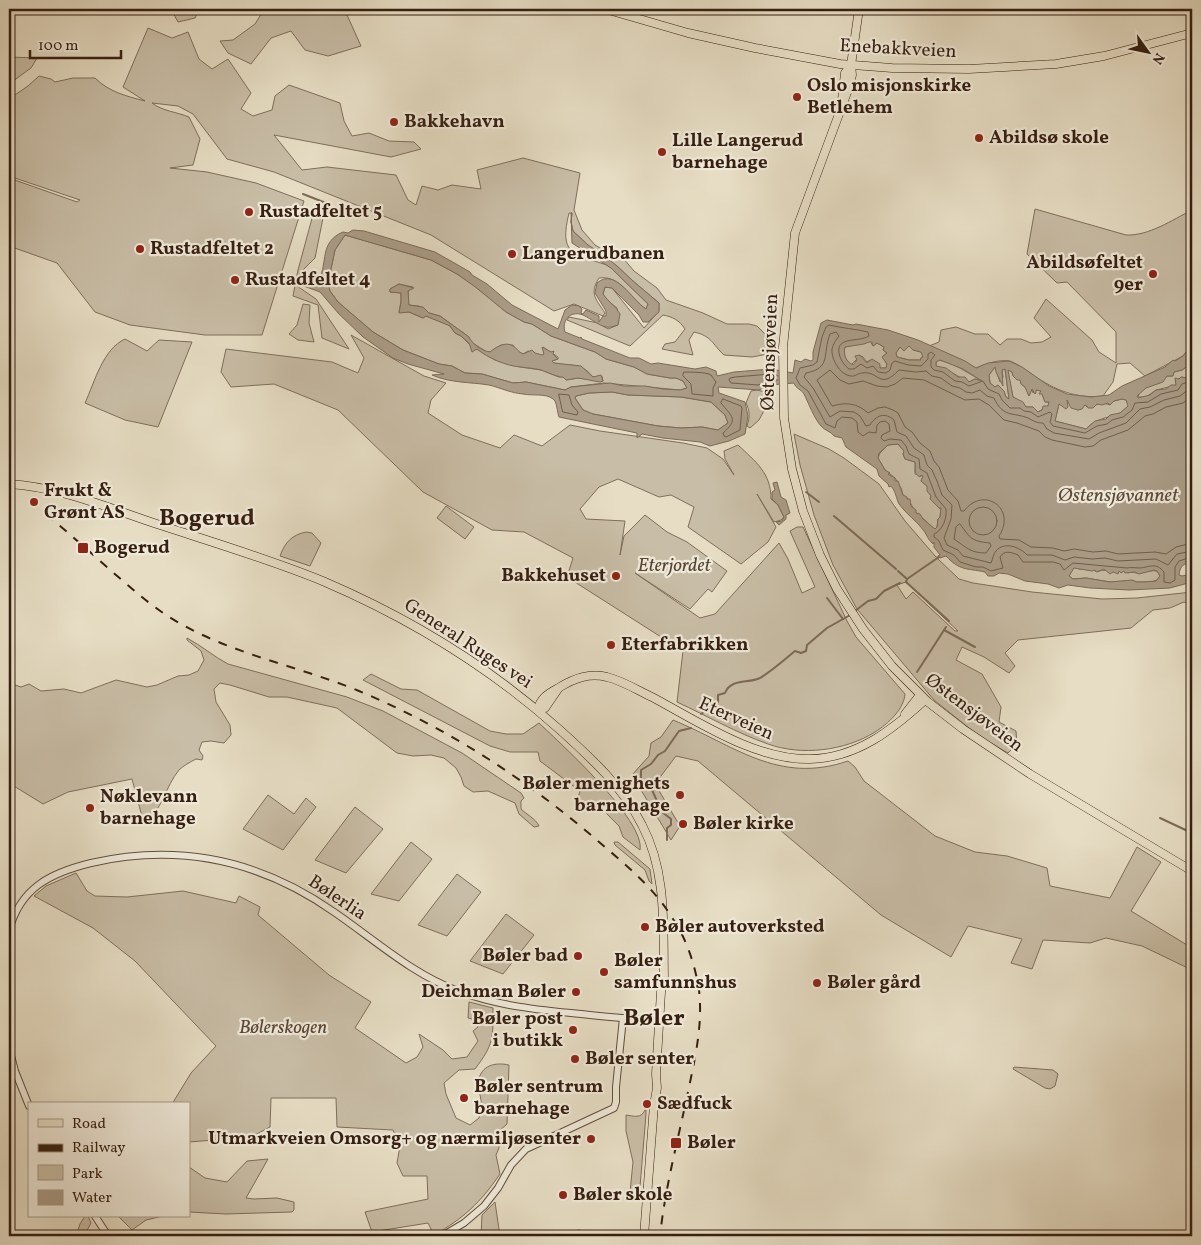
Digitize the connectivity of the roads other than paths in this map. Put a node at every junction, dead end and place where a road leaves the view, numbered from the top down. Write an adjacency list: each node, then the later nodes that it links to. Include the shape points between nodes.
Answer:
1 (605, 9): 4 (main road, Enebakkveien, via 715,39)
2 (859, 9): 4 (main road, Østensjøveien)
3 (1192, 33): 4 (main road, Enebakkveien, via 1102,56 1038,66 949,69)
4 (851, 65): 6 (main road, Østensjøveien, via 852,78 795,234 782,371 784,418 792,469 805,516 824,564 852,614 892,666)
5 (9, 484): 7 (main road, General Ruges vei, via 81,498 326,583 434,637)
6 (923, 697): 7 (main road, Eterveien, via 882,736 862,747 840,755 809,759 761,751 605,677 579,678 559,688 546,708); 8 (main road, Østensjøveien, via 963,729 1030,774)
7 (538, 710): 11 (main road, General Ruges vei, via 598,766 629,804 648,837 660,879)
8 (1192, 871)
9 (9, 931): 10 (street, Bølerlia, via 15,912 25,897 40,883 62,872 130,856 175,854 214,859 260,872 301,890 410,967 453,989 510,1006)
10 (623, 1018): 11 (street, Bølerlia); 16 (street, via 615,1106 526,1149 511,1165 484,1206)
11 (663, 1021): 17 (main road, General Ruges vei)
12 (9, 1048): 13 (street)
13 (28, 1104)
14 (96, 1218): 15 (street)
15 (108, 1236)
16 (442, 1236)
17 (644, 1236)

